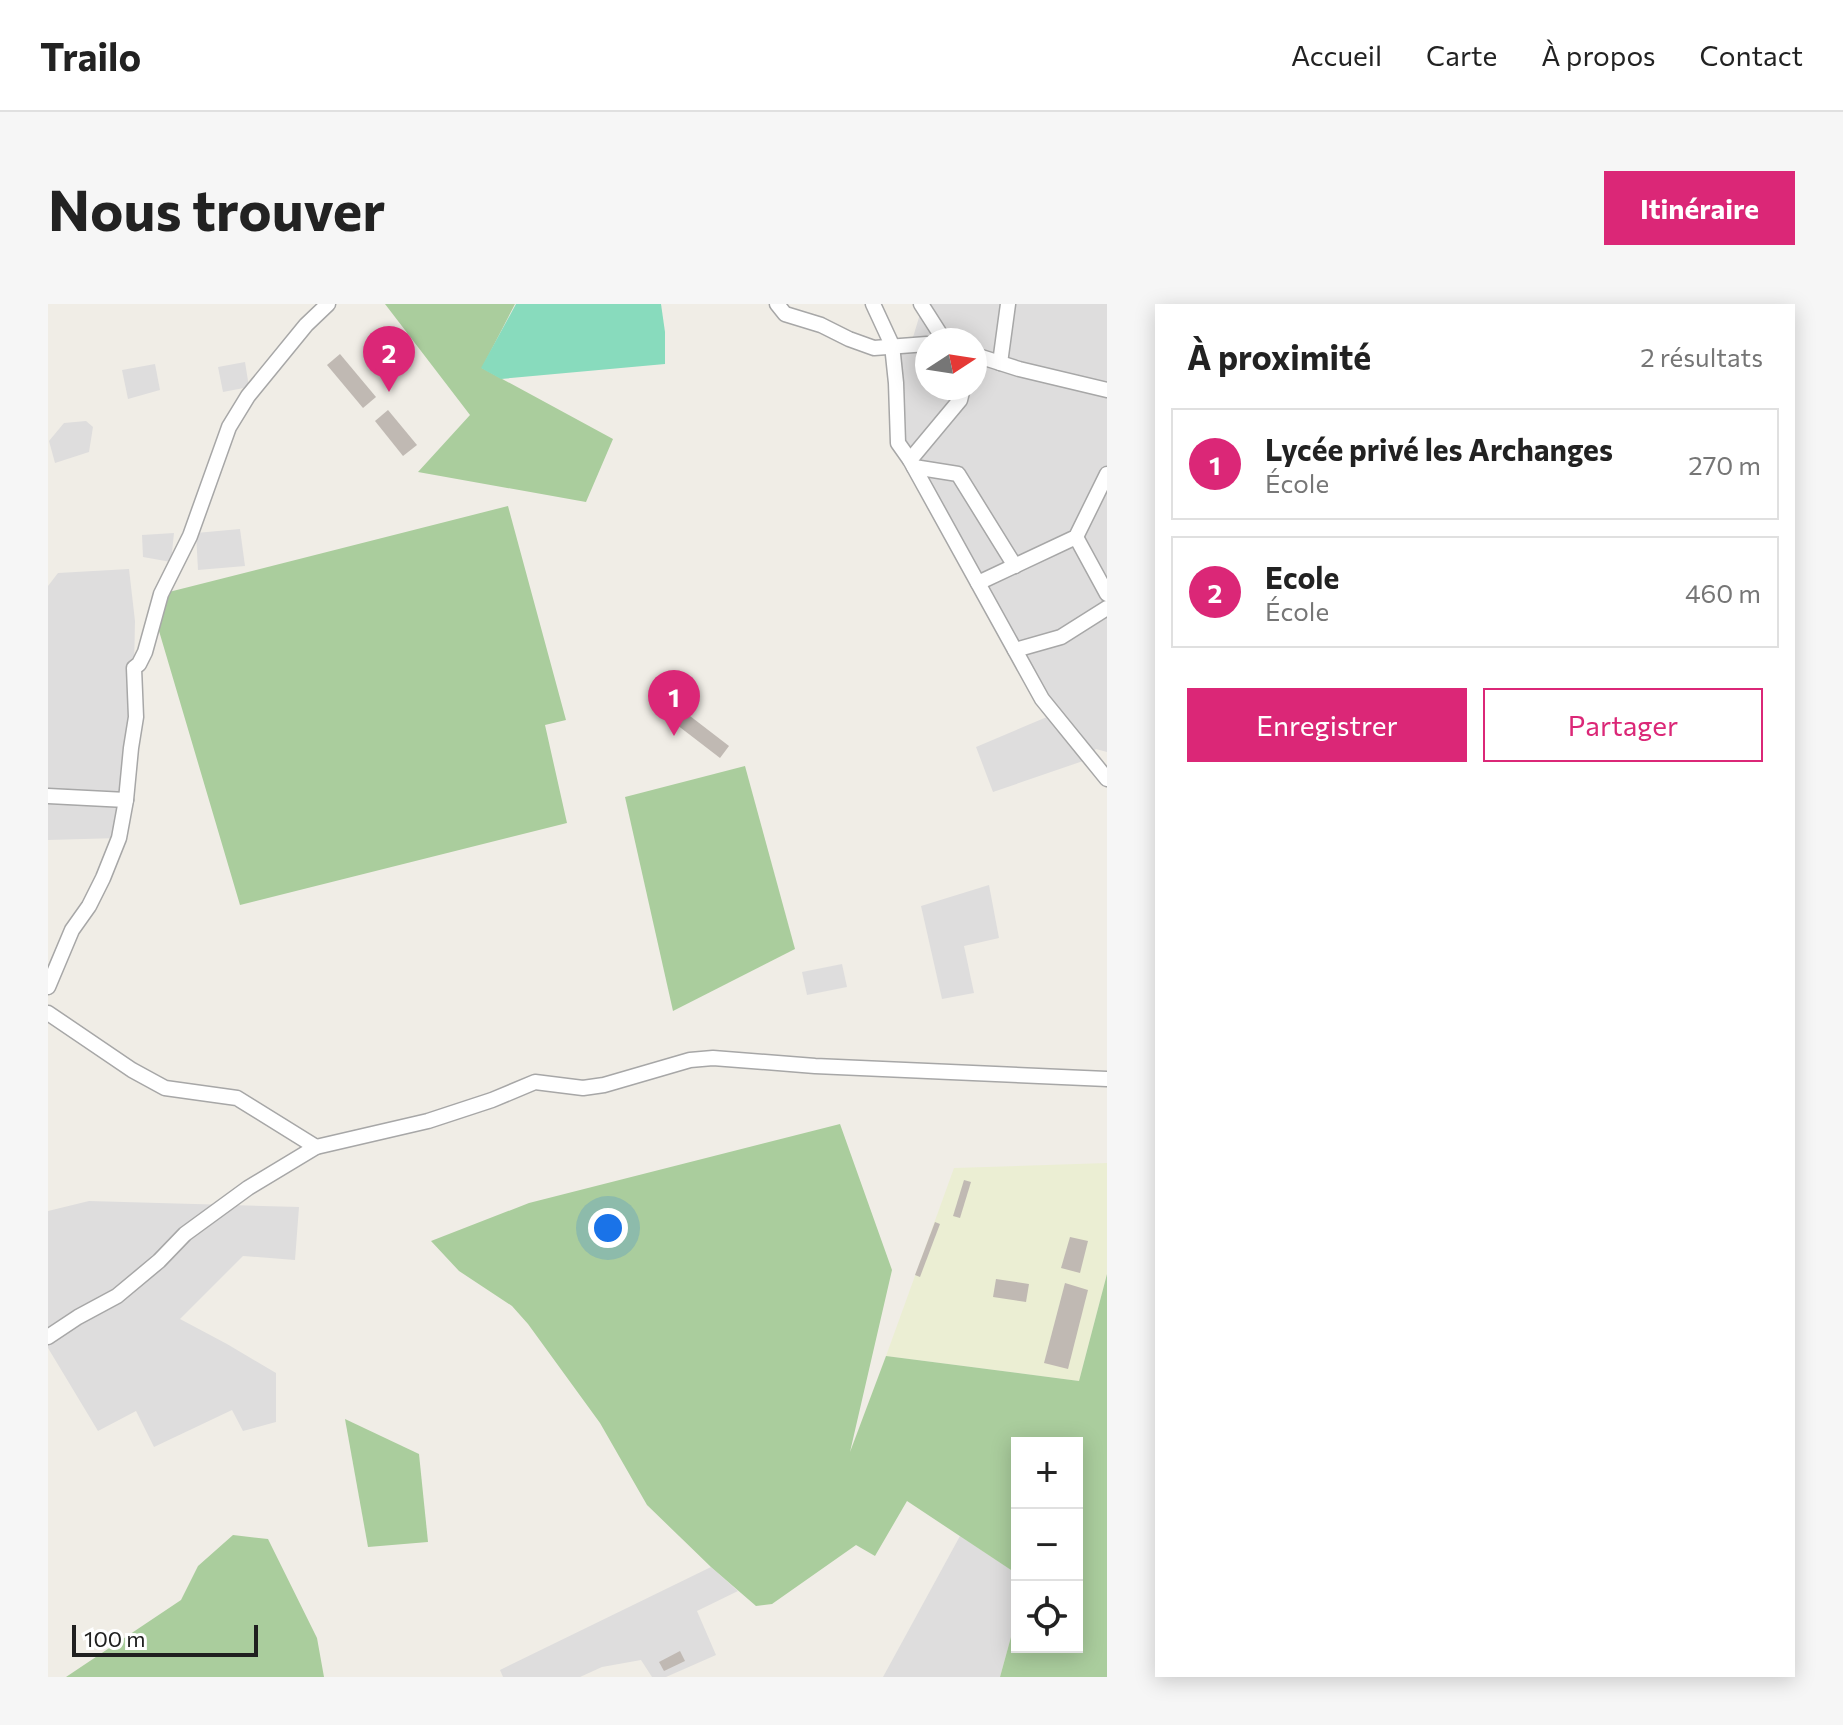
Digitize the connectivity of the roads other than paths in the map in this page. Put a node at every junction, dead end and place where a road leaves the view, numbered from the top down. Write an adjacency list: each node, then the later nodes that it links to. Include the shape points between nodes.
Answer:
1 (328, 304): 23 (street, via 248,396 229,427 190,536 161,594 145,652 134,668 136,717)
2 (777, 304): 8 (street, via 785,314 874,348)
3 (873, 304): 8 (street)
4 (921, 304): 6 (street)
5 (1008, 304): 10 (street)
6 (936, 328)
7 (915, 344): 8 (street)
8 (892, 345): 13 (street, via 898,443)
9 (987, 359): 10 (street)
10 (1000, 363): 11 (street)
11 (1107, 390)
12 (960, 400): 13 (street)
13 (912, 464): 16 (street, via 958,474); 17 (street)
14 (1107, 474): 15 (street)
15 (1076, 537): 16 (street); 18 (street)
16 (1015, 566): 17 (street)
17 (978, 583): 20 (street)
18 (1107, 594)
19 (1107, 608): 20 (street, via 1061,637)
20 (1015, 650): 21 (street, via 1042,699)
21 (1107, 779)
22 (48, 796): 23 (street)
23 (126, 800): 24 (street, via 114,852)
24 (48, 987)
25 (48, 1013): 27 (street, via 165,1088 237,1098)
26 (1107, 1079): 27 (street, via 713,1058 583,1088 535,1082 428,1121)
27 (316, 1147): 28 (street, via 185,1234 117,1296)
28 (48, 1337)

